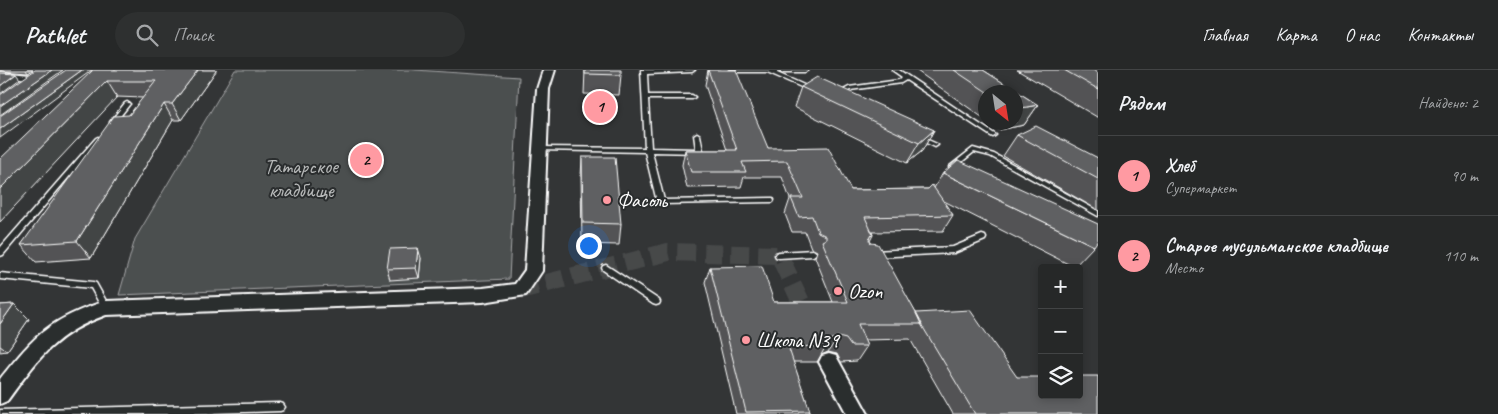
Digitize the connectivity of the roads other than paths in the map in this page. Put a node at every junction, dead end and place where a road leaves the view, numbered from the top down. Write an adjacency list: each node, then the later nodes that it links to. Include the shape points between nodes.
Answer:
1 (549, 70): 22 (street, via 544,89)
2 (692, 70): 6 (lane)
3 (732, 70): 7 (lane)
4 (805, 70): 7 (lane)
5 (895, 70): 9 (lane)
6 (645, 71): 12 (lane)
7 (769, 71): 11 (lane)
8 (0, 74): 10 (lane, via 32,75)
9 (906, 77): 14 (lane, via 901,81 850,89 831,98); 20 (lane)
10 (24, 82)
11 (816, 92)
12 (646, 97): 13 (lane); 23 (lane)
13 (692, 97)
14 (839, 102)
15 (127, 104): 16 (lane)
16 (108, 127)
17 (909, 133): 21 (lane)
18 (102, 134): 28 (lane)
19 (696, 135): 23 (lane, via 700,151)
20 (993, 135)
21 (935, 145)
22 (540, 149): 23 (lane); 35 (street, via 533,271 520,290 483,295)
23 (648, 151): 25 (lane, via 660,202)
24 (943, 175): 26 (lane, via 973,150 982,152)
25 (771, 200)
26 (1098, 214)
27 (982, 238): 31 (lane, via 954,250)
28 (0, 253)
29 (813, 253): 30 (lane)
30 (779, 255)
31 (866, 255)
32 (606, 268): 34 (lane)
33 (0, 276): 35 (lane, via 93,285)
34 (656, 302)
35 (106, 308): 37 (street, via 82,315 59,327 42,341)
36 (829, 362): 42 (street)
37 (0, 395)
38 (280, 408): 39 (lane)
39 (184, 412): 40 (lane)
40 (101, 413): 41 (lane)
41 (0, 414)
42 (858, 414)

